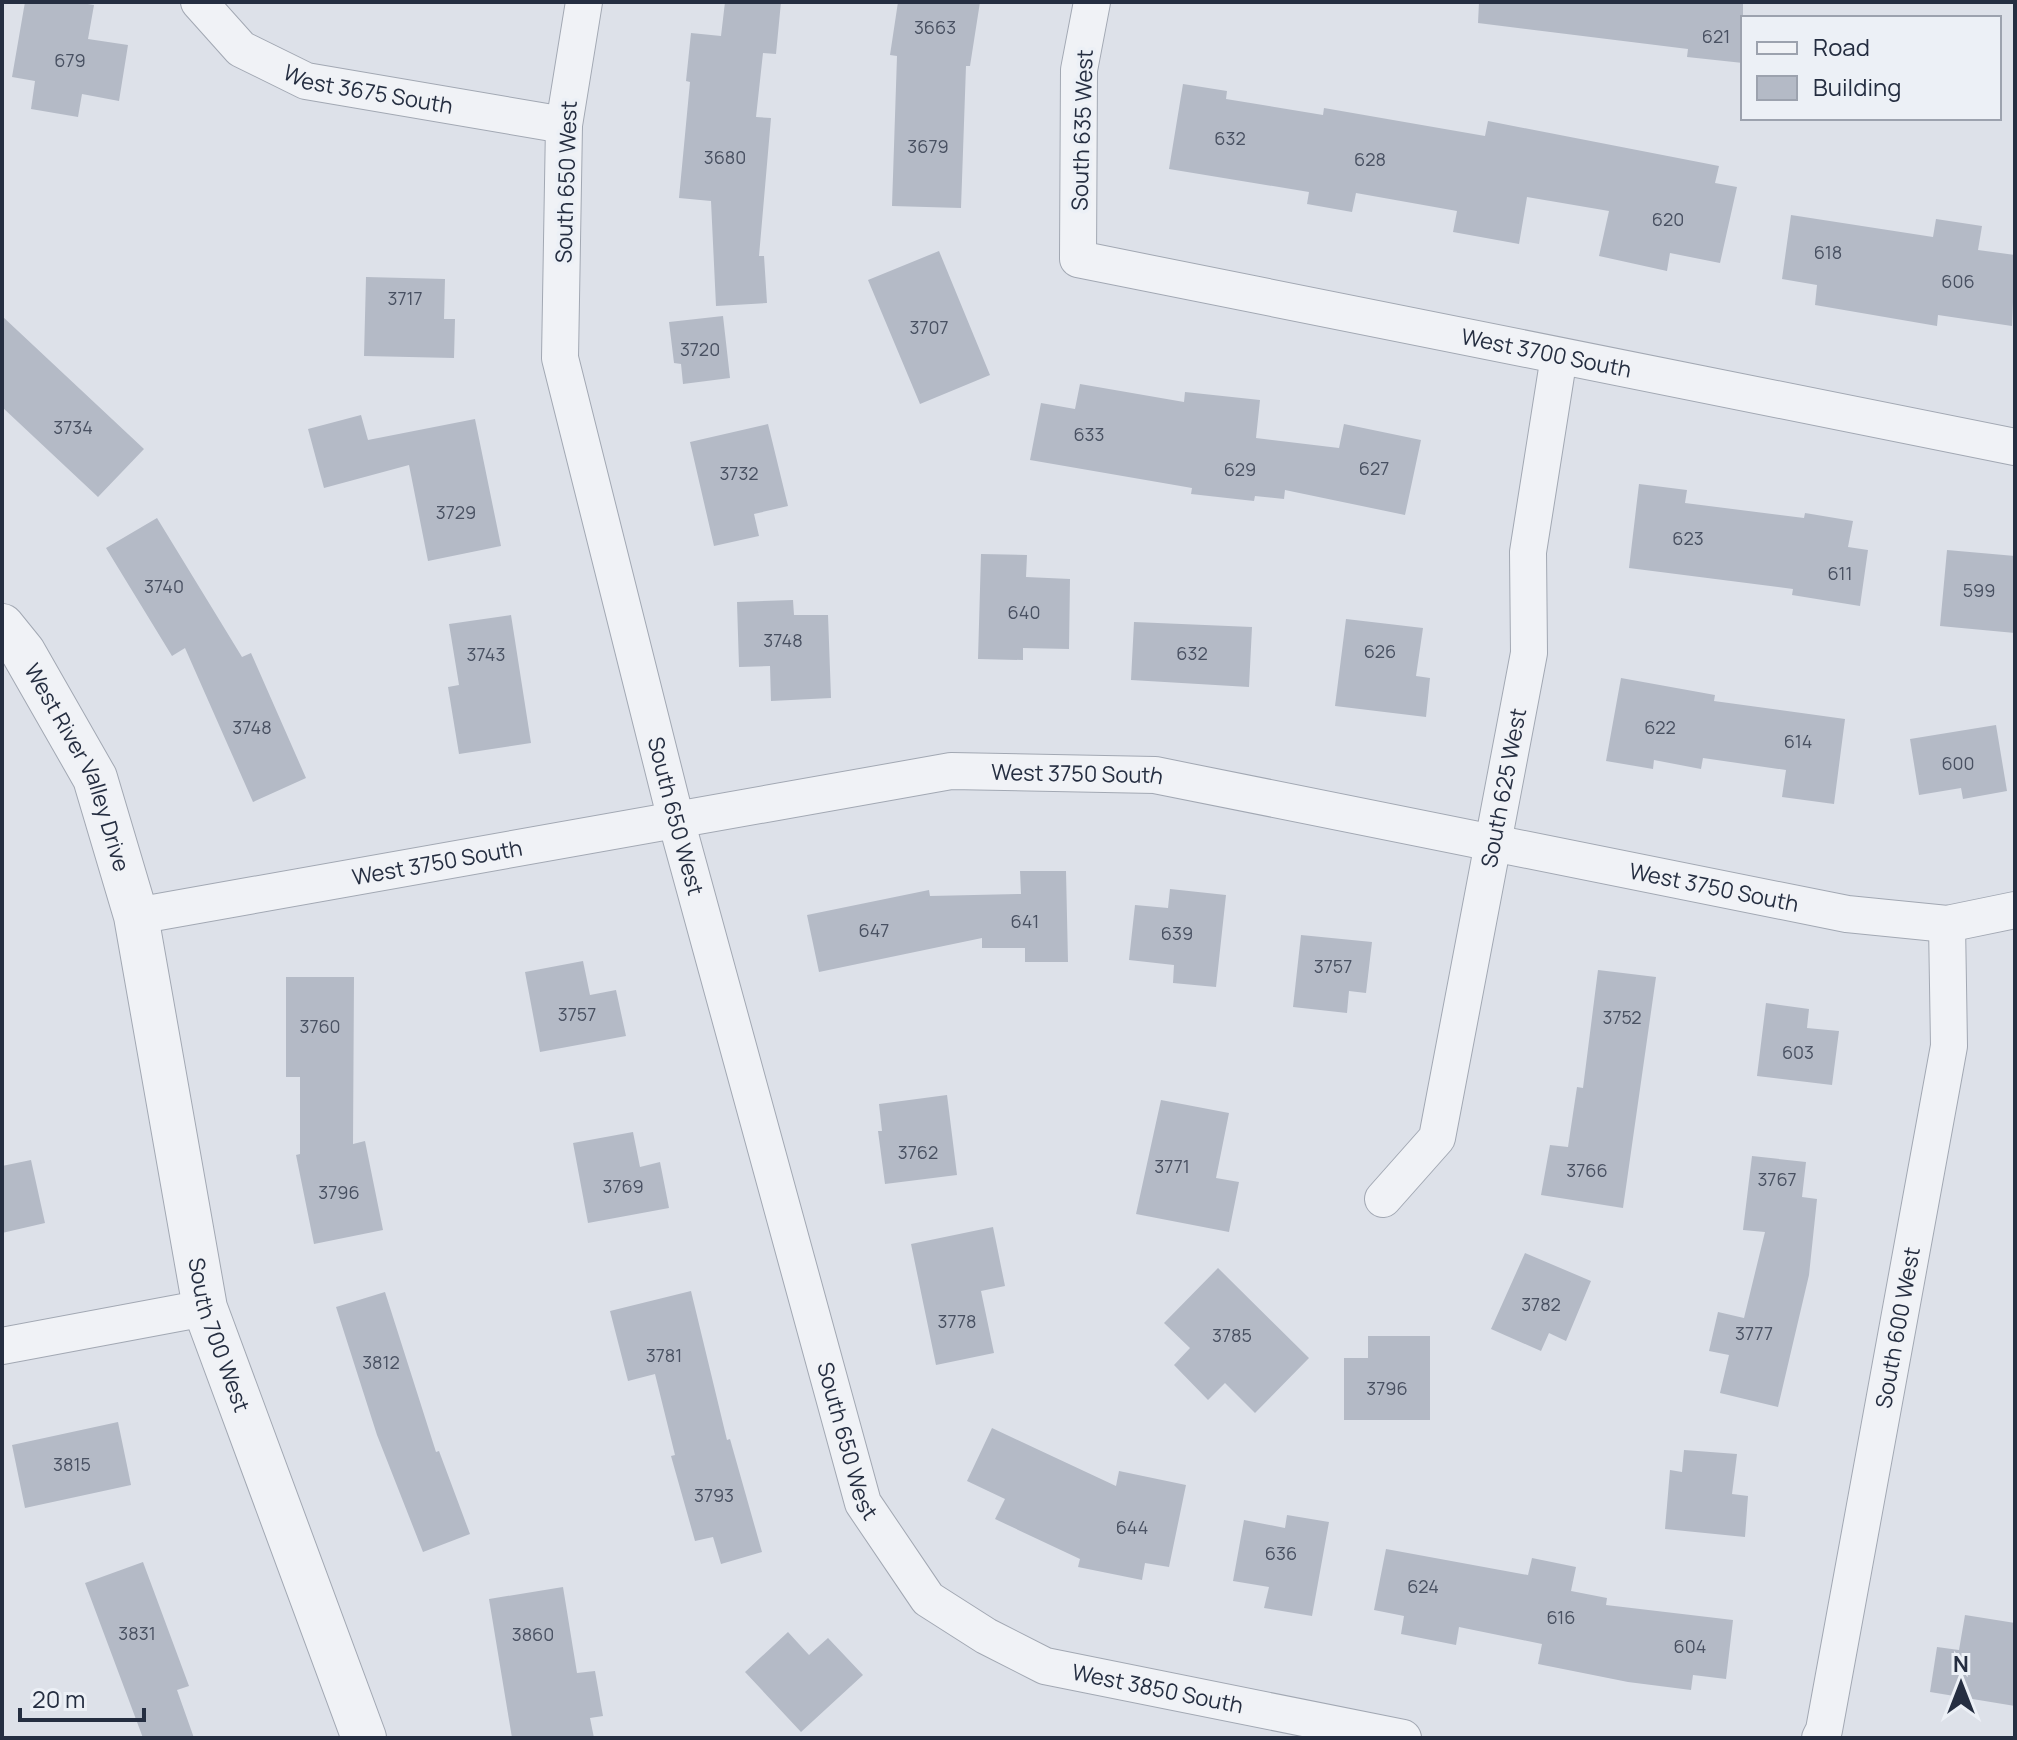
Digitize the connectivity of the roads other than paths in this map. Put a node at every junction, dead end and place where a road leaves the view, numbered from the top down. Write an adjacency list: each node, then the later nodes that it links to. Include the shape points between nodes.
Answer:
1 (199, 2): 4 (street, West 3675 South, via 241,49 306,81)
2 (584, 2): 4 (street, South 650 West)
3 (1092, 2): 5 (street, South 635 West, via 1079,70)
4 (564, 125): 9 (street, South 650 West, via 560,358)
5 (1078, 259): 6 (street, West 3700 South)
6 (1559, 356): 7 (street, West 3700 South); 10 (street, South 625 West, via 1528,552 1529,653)
7 (2015, 447)
8 (2, 626): 12 (street, West River Valley Drive, via 23,652 95,778)
9 (676, 820): 10 (street, West 3750 South, via 951,771 1155,775); 12 (street, West 3750 South); 17 (street, South 650 West, via 863,1503)
10 (1493, 842): 13 (street, West 3750 South, via 1847,914); 14 (street, South 625 West, via 1437,1138)
11 (2015, 910): 13 (street, West 3750 South)
12 (136, 916): 15 (street, South 700 West)
13 (1947, 924): 18 (street, South 600 West, via 1949,1046)
14 (1383, 1199)
15 (205, 1308): 16 (street); 19 (street, South 700 West)
16 (2, 1346)
17 (928, 1599): 20 (street, West 3850 South, via 1045,1666)
18 (1822, 1734)
19 (364, 1738)
20 (1403, 1738)

